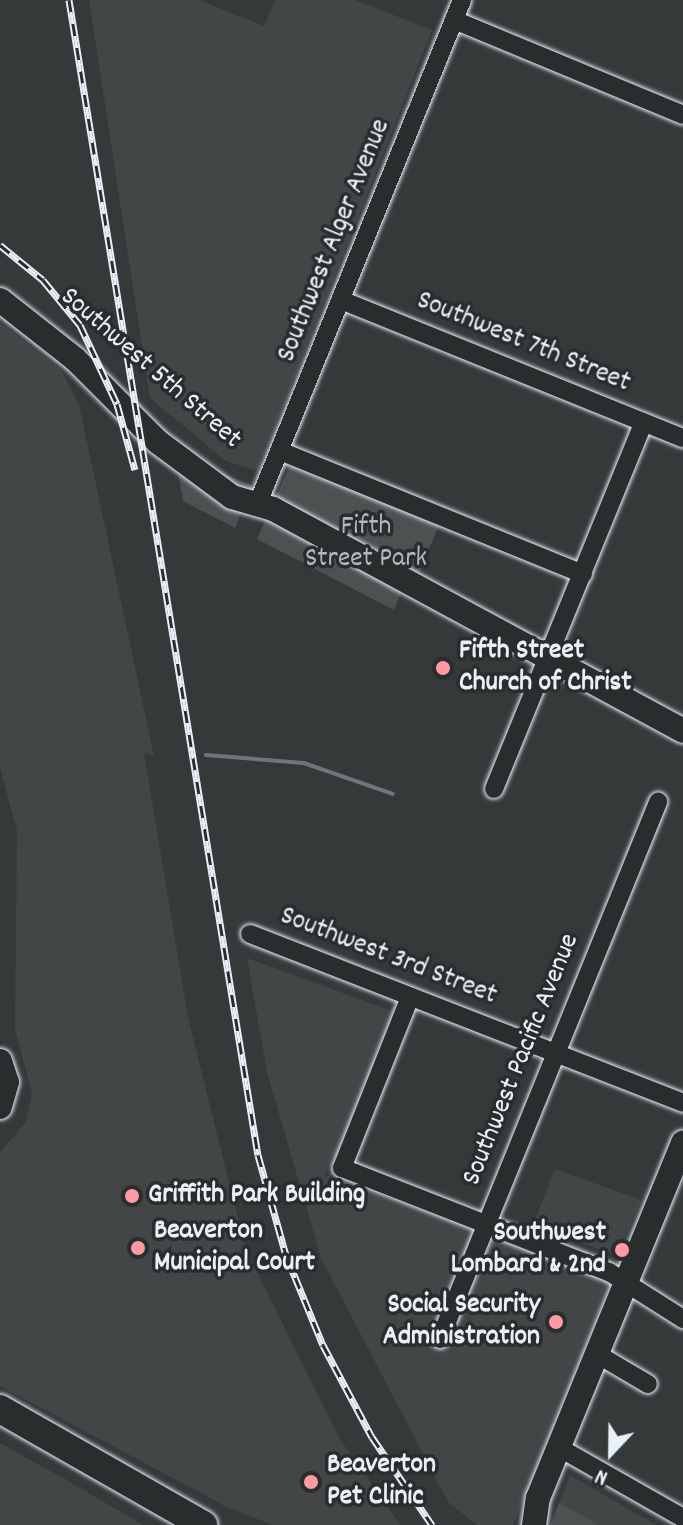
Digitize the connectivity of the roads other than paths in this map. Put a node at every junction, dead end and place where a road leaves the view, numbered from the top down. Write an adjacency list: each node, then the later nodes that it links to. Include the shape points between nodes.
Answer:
1 (462, 0): 2 (street, Southwest Alger Avenue)
2 (454, 20): 3 (street); 6 (street, Southwest Alger Avenue)
3 (683, 115)
4 (0, 283): 10 (street, Southwest 5th Street, via 70,336 150,415)
5 (0, 300): 10 (street, Southwest 5th Street, via 68,353 177,458 245,504)
6 (341, 300): 7 (street, Southwest 7th Street); 9 (street, Southwest Alger Avenue)
7 (644, 422): 8 (street, Southwest 7th Street); 11 (street)
8 (683, 438)
9 (280, 451): 10 (street, Southwest Alger Avenue); 11 (street)
10 (258, 503): 12 (street, Southwest 5th Street)
11 (583, 574): 12 (street)
12 (549, 658): 13 (street, Southwest 5th Street); 14 (street)
13 (683, 731)
14 (494, 789)
15 (658, 802): 18 (street, Southwest Pacific Avenue)
16 (250, 934): 17 (street, Southwest 3rd Street)
17 (410, 997): 18 (street, Southwest 3rd Street); 23 (street, via 342,1168)
18 (554, 1051): 20 (street, Southwest 3rd Street); 23 (street, Southwest Pacific Avenue)
19 (0, 1061): 21 (street, via 7,1082)
20 (683, 1103)
21 (0, 1107)
22 (683, 1142): 24 (street)
23 (486, 1224): 24 (street, via 609,1272); 26 (street, Southwest Pacific Avenue)
24 (625, 1284): 25 (street); 27 (street)
25 (683, 1319)
26 (440, 1339)
27 (597, 1354): 28 (street); 30 (street)
28 (648, 1384)
29 (0, 1409): 33 (main road)
30 (558, 1447): 31 (street); 32 (street)
31 (538, 1498): 34 (street, via 523,1510); 35 (street)
32 (683, 1518)
33 (203, 1525)
34 (517, 1525)
35 (534, 1525)

